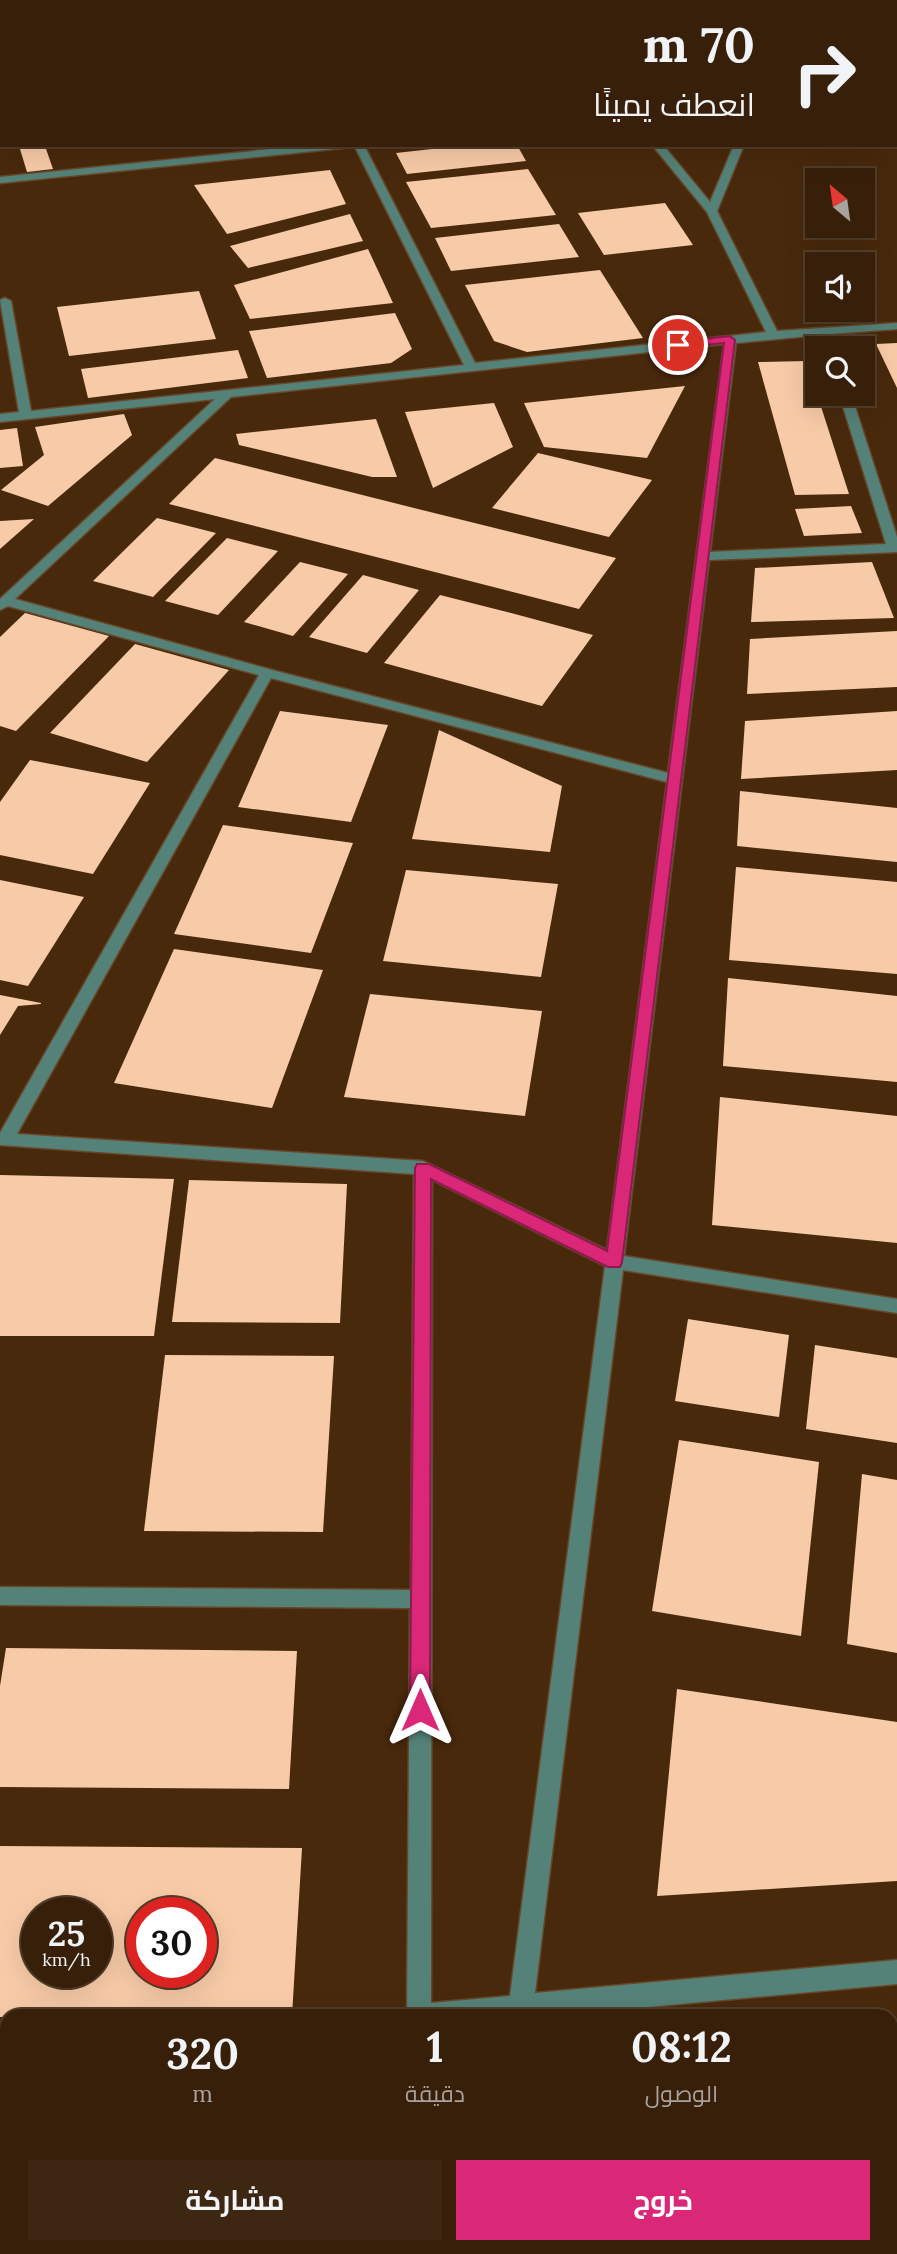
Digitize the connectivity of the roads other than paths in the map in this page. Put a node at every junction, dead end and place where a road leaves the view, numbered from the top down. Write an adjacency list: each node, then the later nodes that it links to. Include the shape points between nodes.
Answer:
1 (324, 147): 5 (street)
2 (360, 147): 13 (street)
3 (659, 147): 6 (street)
4 (738, 147): 6 (street)
5 (0, 180)
6 (712, 211): 10 (street)
7 (5, 301): 16 (street)
8 (897, 326): 9 (street)
9 (824, 331): 10 (street); 11 (street)
10 (773, 335): 12 (street)
11 (826, 336)
12 (730, 340): 13 (street); 19 (street)
13 (471, 367): 14 (street)
14 (228, 393): 16 (street); 20 (street)
15 (849, 406): 18 (street)
16 (26, 415): 17 (street)
17 (0, 418)
18 (896, 548): 19 (street)
19 (703, 556): 22 (street)
20 (3, 603): 21 (street)
21 (267, 673): 22 (street); 23 (street)
22 (675, 779): 25 (street)
23 (3, 1140): 24 (street)
24 (423, 1168): 25 (street); 28 (street)
25 (614, 1262): 26 (street); 30 (street)
26 (897, 1306)
27 (0, 1596): 28 (street)
28 (421, 1599): 31 (street)
29 (897, 1972): 30 (street)
30 (521, 2006): 32 (street)
31 (420, 2009)
32 (491, 2009)

